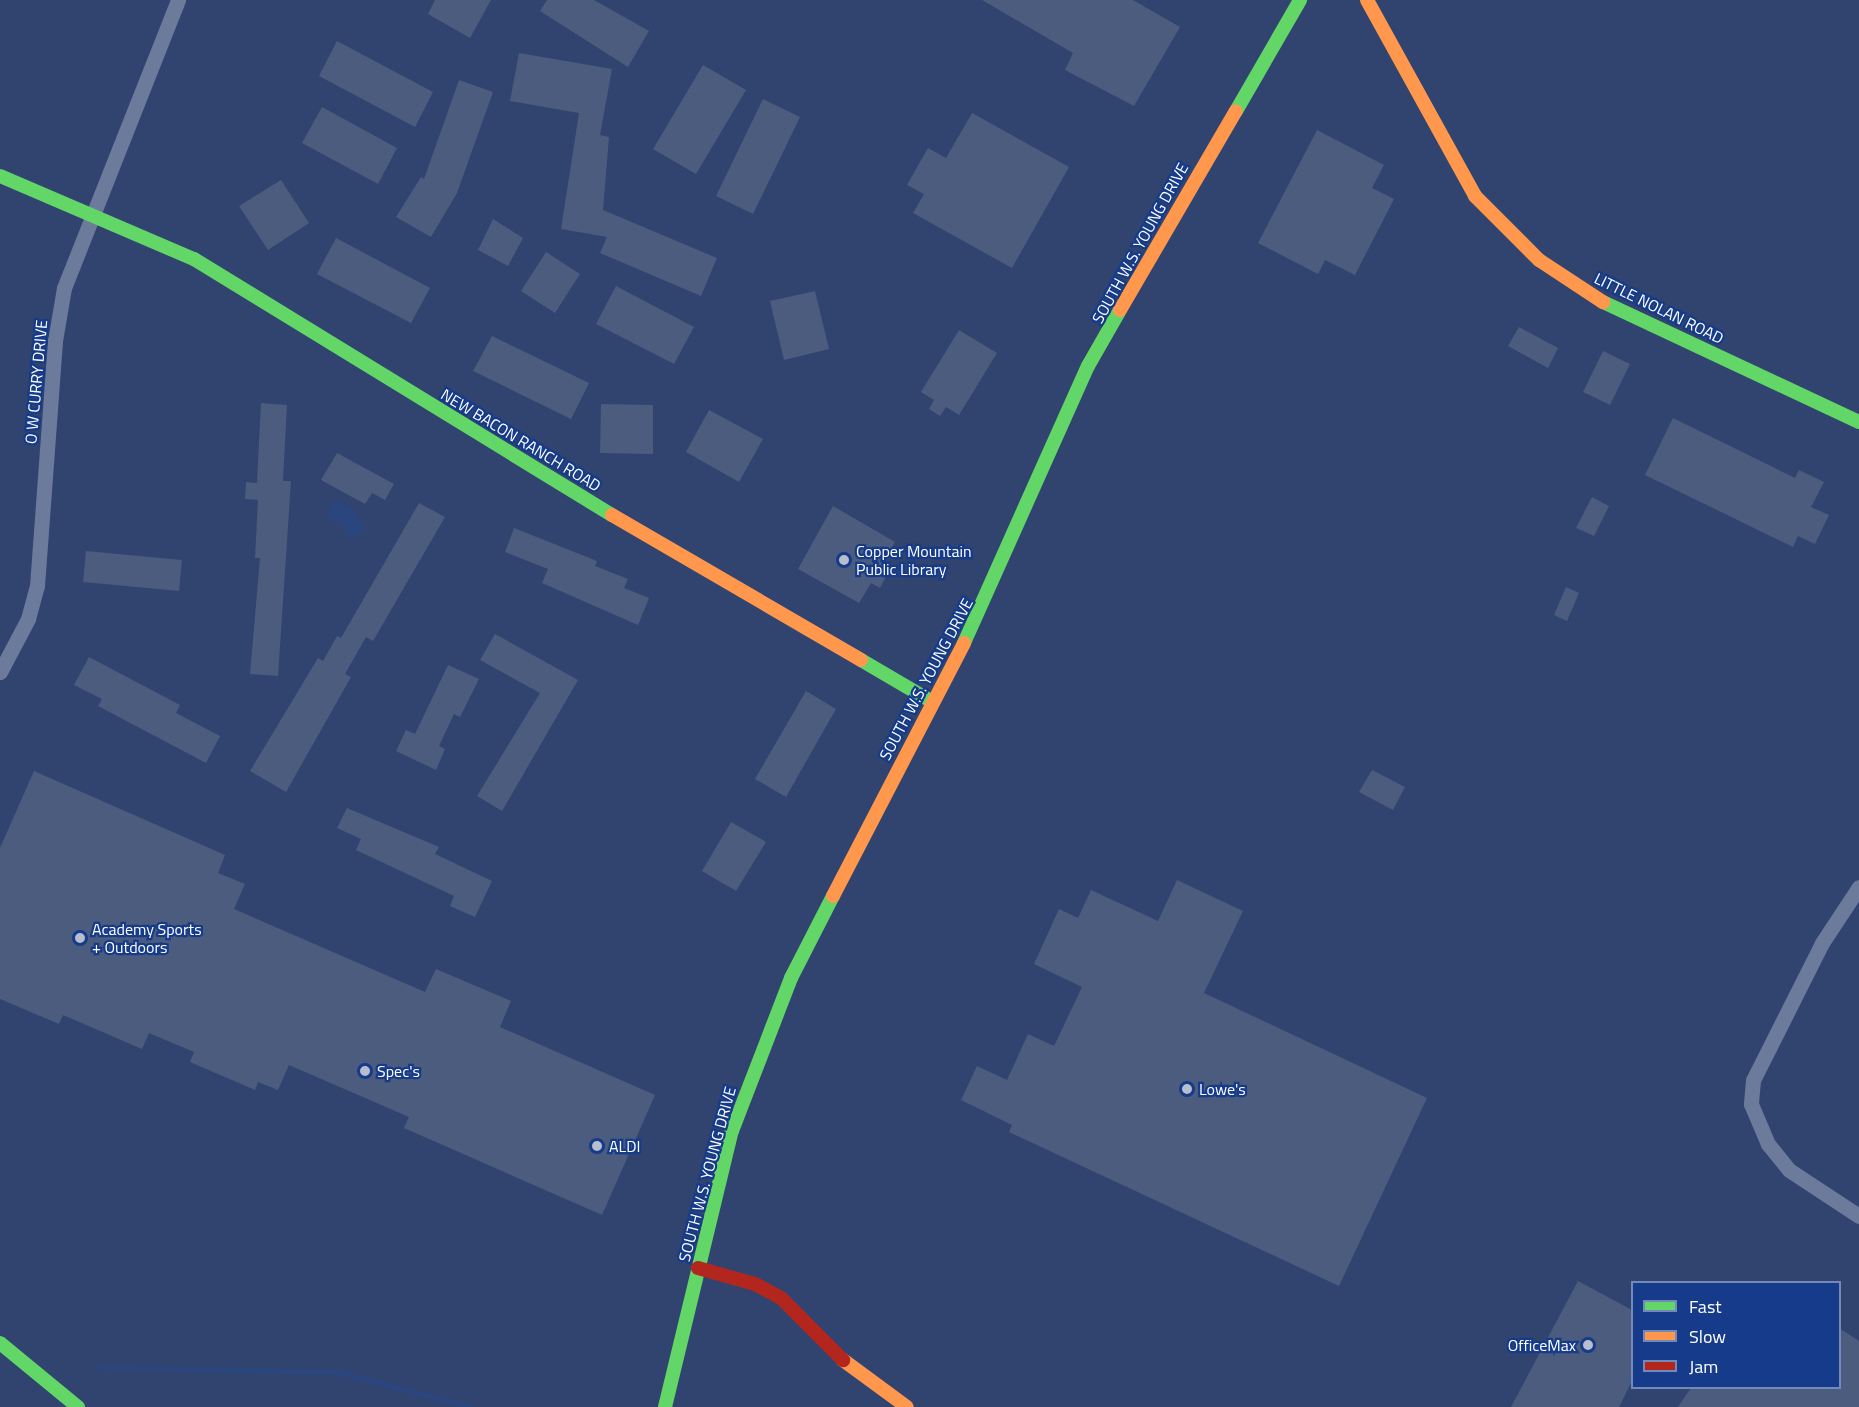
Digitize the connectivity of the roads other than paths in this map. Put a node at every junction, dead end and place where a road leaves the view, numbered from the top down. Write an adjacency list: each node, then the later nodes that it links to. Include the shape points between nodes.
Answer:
1 (178, 0): 5 (street, O W CURRY DRIVE)
2 (1300, 0): 8 (street, SOUTH W.S. YOUNG DRIVE, via 1088,366 982,612)
3 (1367, 0): 6 (street, LITTLE NOLAN ROAD, via 1475,196 1539,260 1611,308)
4 (0, 176): 5 (street, NEW BACON RANCH ROAD)
5 (91, 215): 7 (street, O W CURRY DRIVE, via 64,288 55,341 37,586 28,619); 8 (street, NEW BACON RANCH ROAD, via 194,260 548,477)
6 (1859, 422)
7 (0, 672)
8 (931, 700): 11 (street, SOUTH W.S. YOUNG DRIVE, via 769,1029 732,1131)
9 (1859, 887): 10 (street, via 1822,943 1753,1080 1751,1104 1768,1144 1789,1170)
10 (1859, 1216)
11 (698, 1268): 14 (street, SOUTH W.S. YOUNG DRIVE); 15 (street, via 755,1284 781,1298 837,1355)
12 (0, 1343): 13 (street)
13 (78, 1407)
14 (665, 1407)
15 (907, 1407)

